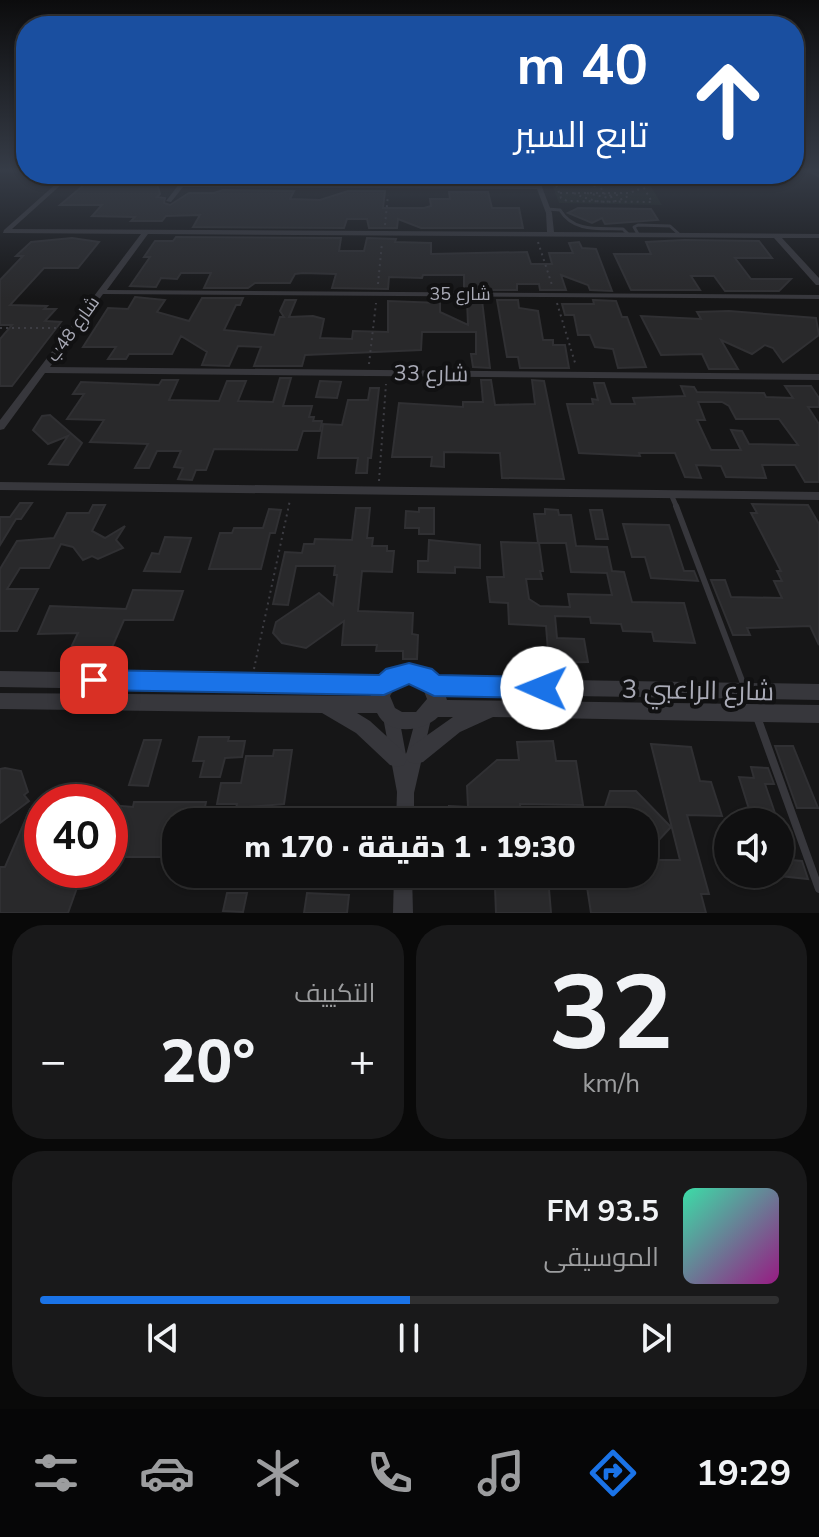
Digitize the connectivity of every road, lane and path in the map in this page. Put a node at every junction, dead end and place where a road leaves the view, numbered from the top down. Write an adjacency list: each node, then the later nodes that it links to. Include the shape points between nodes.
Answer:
1 (26, 214): 6 (street)
2 (386, 214): 8 (path)
3 (548, 214): 9 (street)
4 (549, 214): 10 (street, via 558,226)
5 (562, 214): 11 (lane, via 576,225)
6 (5, 232): 7 (street)
7 (146, 232): 8 (street); 15 (street, شارع 48ب)
8 (384, 234): 9 (street); 16 (path)
9 (551, 234): 10 (street)
10 (575, 234): 11 (street)
11 (633, 234): 12 (street)
12 (776, 236): 13 (street); 14 (street)
13 (819, 236)
14 (819, 283)
15 (101, 292): 16 (street, شارع 35); 19 (street, شارع 48ب)
16 (377, 294): 17 (street, شارع 35); 21 (path)
17 (819, 297)
18 (0, 328): 19 (path)
19 (74, 328): 20 (street, شارع 48ب)
20 (43, 370): 21 (street, شارع 33); 24 (street, شارع 48ب)
21 (368, 373): 22 (street, شارع 33)
22 (386, 373): 23 (street, شارع 33); 27 (path)
23 (819, 377)
24 (0, 427)
25 (0, 486): 26 (street)
26 (292, 489): 27 (street); 31 (path)
27 (378, 490): 28 (street)
28 (671, 494): 29 (street); 33 (lane)
29 (819, 496)
30 (0, 679): 31 (street)
31 (251, 682): 36 (street)
32 (434, 686): 33 (street, شارع الراعبي 3); 36 (street, via 409,673 395,676); 39 (street, via 437,699)
33 (745, 691): 34 (street, شارع الراعبي 3)
34 (819, 692)
35 (0, 701): 37 (street)
36 (386, 702): 37 (street); 39 (street, via 403,721); 42 (street)
37 (325, 705): 42 (street)
38 (496, 709): 39 (street, شارع الراعبي 3); 40 (street, شارع الراعبي 3); 42 (street, via 453,726)
39 (429, 713): 42 (street)
40 (755, 713): 41 (street, شارع الراعبي 3); 45 (lane)
41 (819, 714)
42 (407, 756): 43 (street)
43 (405, 808)
44 (403, 888): 46 (street)
45 (819, 889)
46 (403, 913)

